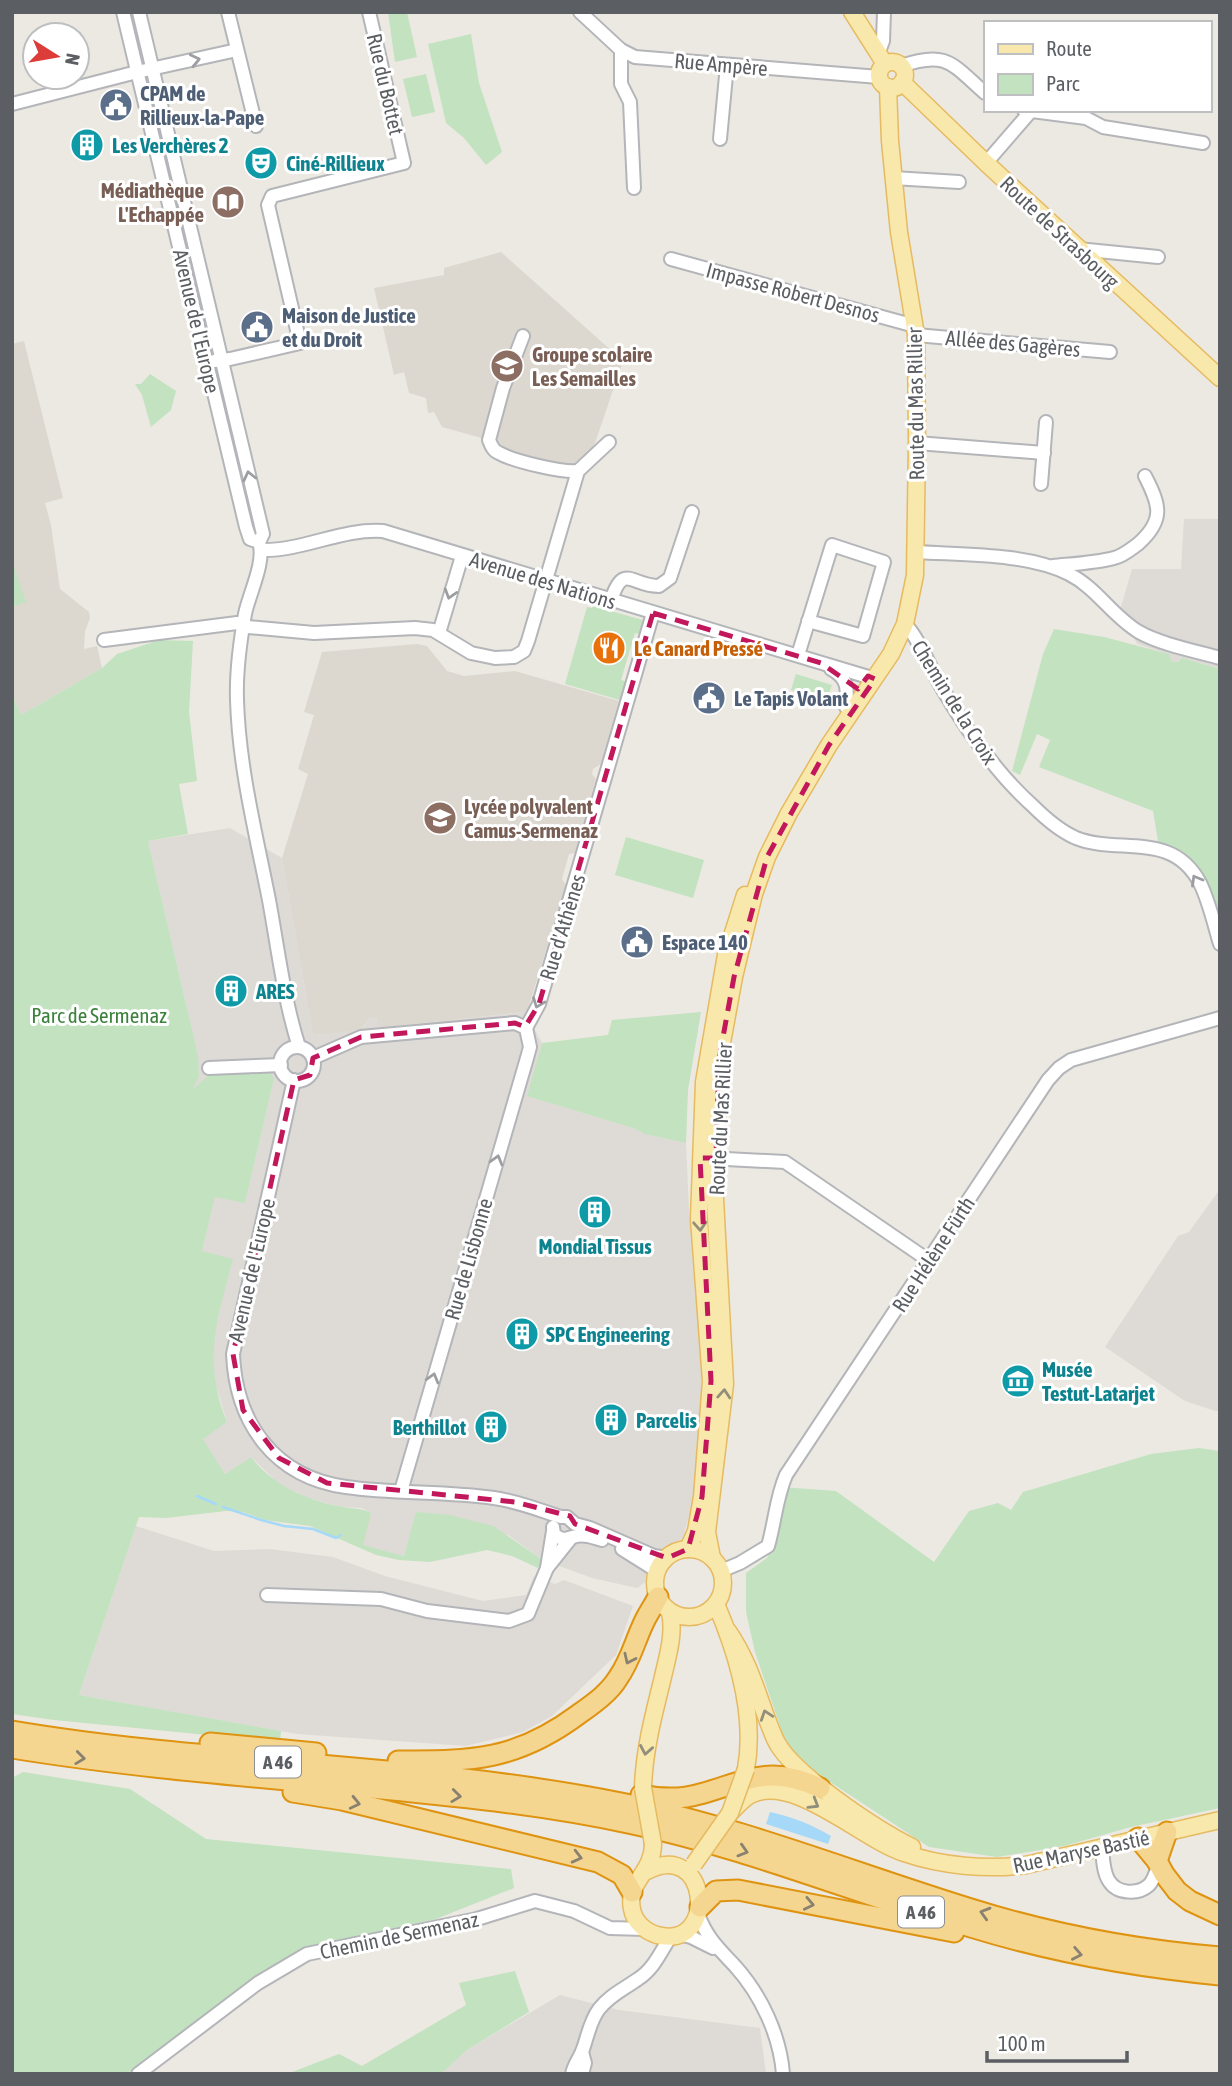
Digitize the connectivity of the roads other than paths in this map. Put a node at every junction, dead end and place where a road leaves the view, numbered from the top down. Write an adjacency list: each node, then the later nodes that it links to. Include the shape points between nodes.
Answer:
1 (123, 12): 12 (street, Avenue de l'Europe)
2 (139, 12): 11 (street, Avenue de l'Europe)
3 (228, 12): 8 (street)
4 (369, 12): 31 (street, Rue du Bottet, via 404,163 272,196 268,205 300,343)
5 (580, 12): 9 (street)
6 (852, 12): 13 (main road, Route de Strasbourg)
7 (884, 12): 13 (street)
8 (237, 50): 11 (street, one-way to 8); 18 (street)
9 (621, 50): 10 (street, Rue Ampère, via 635,57); 24 (street, via 621,84 630,102)
10 (727, 65): 13 (street, Rue Ampère); 19 (street)
11 (153, 70): 12 (street); 31 (street, Avenue de l'Europe)
12 (137, 72): 15 (street); 32 (street, Avenue de l'Europe)
13 (889, 72): 14 (street, Rue Ampère, via 932,58 949,62); 21 (main road, Route de Strasbourg); 22 (main road, Route du Mas Rillier)
14 (984, 92)
15 (12, 104)
16 (1026, 112): 21 (street)
17 (1035, 112): 20 (street)
18 (256, 126)
19 (720, 139)
20 (1203, 143)
21 (986, 163): 25 (main road, Route de Strasbourg)
22 (893, 178): 23 (street); 28 (main road, Route du Mas Rillier)
23 (959, 181)
24 (634, 188)
25 (1078, 249): 26 (street); 33 (main road, Route de Strasbourg)
26 (1158, 257)
27 (671, 259): 28 (street, Impasse Robert Desnos)
28 (916, 330): 30 (street, Allée des Gagères); 36 (main road, Route du Mas Rillier)
29 (523, 336): 38 (street, via 489,440 496,453)
30 (1111, 352)
31 (221, 359): 32 (street); 42 (street, Avenue de l'Europe, one-way to 31, via 263,534)
32 (207, 362): 42 (street, Avenue de l'Europe, via 247,530 250,539)
33 (1220, 378)
34 (1046, 422): 37 (street)
35 (609, 442): 38 (street)
36 (918, 443): 37 (street); 43 (main road, Route du Mas Rillier)
37 (1044, 453): 40 (street)
38 (578, 471): 46 (street)
39 (1145, 476): 45 (street, via 1158,511 1149,534 1118,558)
40 (1041, 484)
41 (692, 512): 47 (street, via 670,578 659,586 620,580)
42 (261, 546): 44 (street, Avenue des Nations, via 279,550 365,530); 50 (street, Avenue de l'Europe)
43 (916, 552): 45 (street); 51 (main road, Route du Mas Rillier, via 912,593)
44 (462, 556): 46 (street, Avenue des Nations); 52 (street, one-way to 52)
45 (1049, 566): 55 (street, via 1083,582 1140,633)
46 (547, 581): 47 (street, Avenue des Nations); 52 (street, via 524,651 514,657 471,653)
47 (611, 600): 48 (street, Avenue des Nations)
48 (653, 613): 54 (street, Avenue des Nations); 61 (street, Rue d'Athènes, one-way to 61, via 539,1004)
49 (808, 621): 49 (street, via 831,545 884,562 863,636); 54 (street)
50 (243, 626): 52 (street, via 314,633 415,628); 53 (street, via 237,623); 62 (street, Avenue de l'Europe, via 237,696 240,750)
51 (901, 630): 57 (main road, Route du Mas Rillier); 59 (street, Chemin de la Croix, one-way to 51, via 1200,884 1178,859 1148,845 1094,843 1074,837 1032,806 987,758)
52 (439, 633)
53 (104, 640)
54 (798, 655): 56 (street, Avenue des Nations)
55 (1220, 658)
56 (821, 663): 57 (street, Avenue des Nations); 58 (street, Avenue des Nations, via 845,679)
57 (871, 677): 58 (main road, Route du Mas Rillier); 67 (main road, Route du Mas Rillier, via 789,813 754,894 719,1059)
58 (846, 707): 67 (main road, Route du Mas Rillier, via 768,837 736,920 704,1082)
59 (1220, 944)
60 (1220, 1018): 68 (street, Rue Hélène Fürth, via 1071,1060 1059,1068)
61 (526, 1027): 63 (street, via 515,1023 361,1037); 69 (street, Rue de Lisbonne, one-way to 61, via 530,1047)
62 (299, 1047): 63 (street); 64 (street, via 284,1054)
63 (313, 1058): 66 (street, via 310,1075)
64 (281, 1065): 65 (street); 66 (street, via 285,1075)
65 (209, 1068)
66 (294, 1080): 69 (street, Avenue de l'Europe, via 237,1325 234,1376 254,1430 293,1468 345,1487)
67 (708, 1158): 68 (street, via 785,1163); 72 (main road, Route du Mas Rillier, one-way to 72, via 699,1219 711,1381 702,1497); 74 (main road, Route du Mas Rillier, one-way to 67, via 707,1532 725,1384 716,1212)
68 (928, 1260): 74 (street, Rue Hélène Fürth, via 786,1475 768,1546 740,1563)
69 (401, 1491): 70 (street, Avenue de l'Europe, via 515,1502)
70 (556, 1525): 71 (street, via 559,1538); 71 (street, via 568,1517); 75 (street)
71 (573, 1532): 73 (street); 75 (street)
72 (688, 1549): 73 (main road); 74 (main road, via 705,1553)
73 (662, 1564): 77 (main road, via 656,1588)
74 (716, 1565): 78 (main road, via 722,1588)
75 (547, 1568): 76 (street, via 528,1614 509,1622 427,1611 381,1599)
76 (267, 1595)
77 (664, 1604): 78 (main road, via 690,1617); 83 (highway, one-way to 83, via 645,1621 617,1681 551,1733 500,1755 473,1760); 94 (main road, one-way to 94, bridge, via 672,1634 643,1768 653,1844)
78 (716, 1604): 79 (main road)
79 (728, 1631): 85 (main road, Rue Maryse Bastié, one-way to 79, via 775,1741 752,1674); 86 (main road, bridge, via 749,1742 746,1769)
80 (12, 1723): 83 (highway)
81 (12, 1731): 103 (highway, A 46, one-way to 81, via 1042,1928 697,1819 619,1802 396,1772 150,1750)
82 (12, 1748): 84 (highway, A 46, one-way to 84)
83 (398, 1761): 85 (highway, via 667,1799 775,1776)
84 (242, 1775): 95 (highway, one-way to 95, via 285,1791 342,1800 598,1862 622,1875); 101 (highway, A 46, one-way to 101, via 447,1795 629,1823 745,1852 939,1918)
85 (820, 1788): 91 (main road, Rue Maryse Bastié, via 894,1837)
86 (730, 1813): 91 (main road, Rue Maryse Bastié, one-way to 91, via 749,1796 772,1791 801,1796 869,1838 904,1853); 93 (main road, bridge)
87 (1220, 1820): 88 (main road, Rue Maryse Bastié)
88 (1167, 1832): 89 (main road, Rue Maryse Bastié); 92 (highway)
89 (1138, 1838): 90 (main road, Rue Maryse Bastié); 92 (highway)
90 (1102, 1848): 91 (main road, Rue Maryse Bastié, via 1013,1867); 92 (street, via 1109,1881 1127,1892 1148,1885)
91 (942, 1861)
92 (1158, 1863): 97 (highway, via 1184,1896)
93 (694, 1871): 94 (main road, via 663,1866); 96 (main road, via 701,1897)
94 (645, 1872): 95 (main road)
95 (631, 1896): 98 (street, via 620,1920); 99 (main road, via 634,1917)
96 (699, 1911): 100 (main road, via 690,1926); 101 (highway, one-way to 101, via 716,1891 738,1889); 102 (street, via 705,1933)
97 (1220, 1915)
98 (607, 1926): 99 (street, Chemin de Sermenaz); 108 (street, Chemin de Sermenaz, via 535,1901 477,1919 307,1954 258,1983)
99 (647, 1930): 100 (main road); 104 (street)
100 (674, 1935): 102 (street, via 707,1944); 104 (street)
101 (1038, 1946): 105 (highway, A 46, one-way to 105)
102 (722, 1954): 107 (street, via 760,2000)
103 (1220, 1957)
104 (653, 1966): 106 (street, via 601,2007)
105 (1220, 1975)
106 (582, 2052): 109 (street); 110 (street)
107 (782, 2067)
108 (138, 2074)
109 (572, 2074)
110 (582, 2074)

